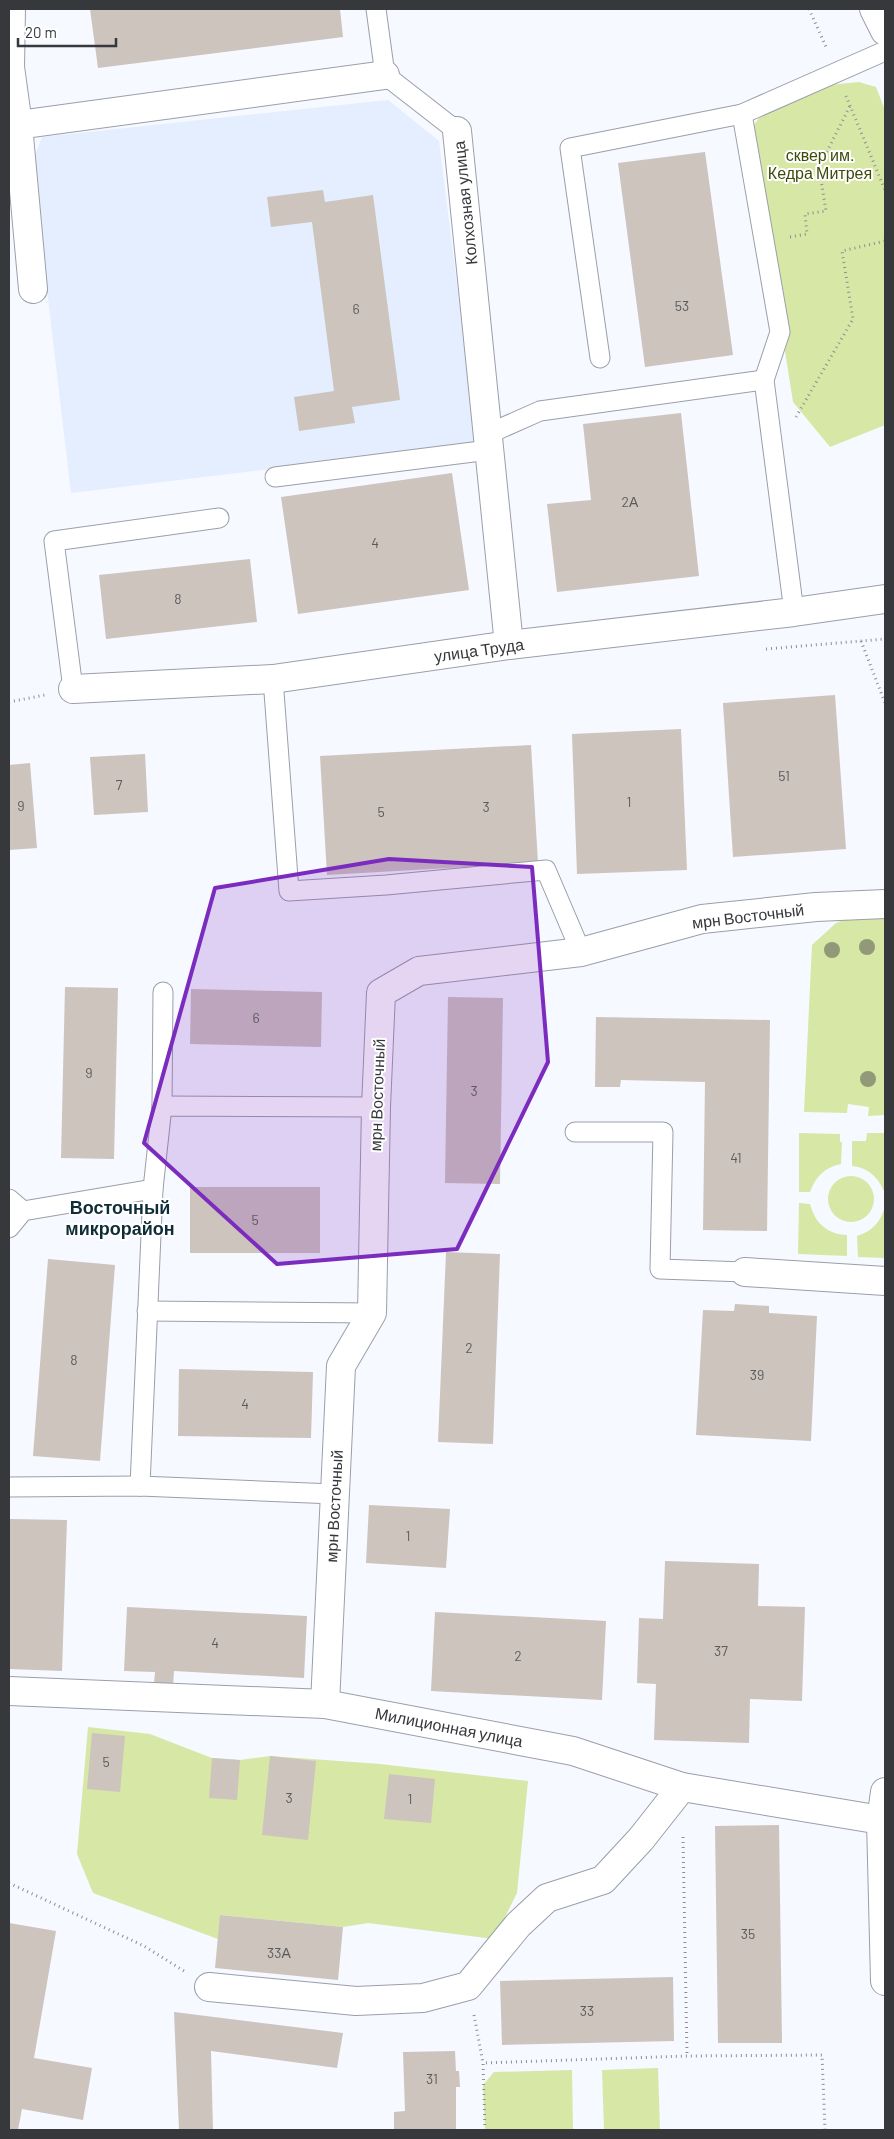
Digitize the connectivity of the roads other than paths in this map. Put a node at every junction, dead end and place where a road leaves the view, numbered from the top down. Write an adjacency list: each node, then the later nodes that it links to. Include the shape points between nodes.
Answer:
1 (11, 9): 6 (street)
2 (376, 9): 7 (lane)
3 (874, 9): 4 (street)
4 (885, 31)
5 (885, 51): 8 (lane)
6 (9, 67): 9 (street)
7 (385, 75): 9 (street); 10 (lane, Колхозная улица)
8 (742, 114): 12 (lane, via 570,148); 13 (lane, via 780,332)
9 (18, 125): 11 (street)
10 (457, 131): 14 (street, Колхозная улица)
11 (33, 289)
12 (600, 358)
13 (764, 380): 14 (lane, via 540,411); 18 (lane)
14 (488, 442): 15 (lane); 19 (street, Колхозная улица)
15 (276, 477)
16 (218, 518): 21 (lane, via 54,542)
17 (885, 599): 18 (street, улица Труда)
18 (794, 612): 19 (street, улица Труда)
19 (509, 645): 20 (street, улица Труда)
20 (273, 679): 21 (street, улица Труда); 23 (lane, via 289,891 546,870)
21 (73, 689)
22 (885, 904): 23 (street, мрн Восточный, via 816,907 702,919)
23 (582, 952): 26 (street, мрн Восточный, via 419,971 381,993)
24 (163, 992): 25 (lane)
25 (162, 1106): 26 (lane); 28 (lane)
26 (376, 1107): 35 (street, мрн Восточный)
27 (575, 1132): 32 (lane, via 663,1132 660,1269)
28 (153, 1189): 30 (lane); 34 (lane)
29 (9, 1198): 30 (lane)
30 (23, 1211): 31 (lane)
31 (9, 1228)
32 (745, 1272): 33 (street)
33 (885, 1281)
34 (148, 1311): 35 (lane); 36 (lane)
35 (372, 1313): 38 (street, мрн Восточный, via 341,1366)
36 (140, 1486): 37 (lane); 38 (lane)
37 (9, 1487)
38 (334, 1494): 40 (street, мрн Восточный)
39 (9, 1691): 40 (street, Милиционная улица)
40 (325, 1704): 41 (street, Милиционная улица, via 574,1750)
41 (682, 1787): 43 (street, Милиционная улица); 45 (street, via 604,1880 547,1898 518,1925 468,1986 423,1998 356,2002)
42 (885, 1792): 43 (street)
43 (883, 1820): 44 (street)
44 (885, 1981)
45 (209, 1987)

